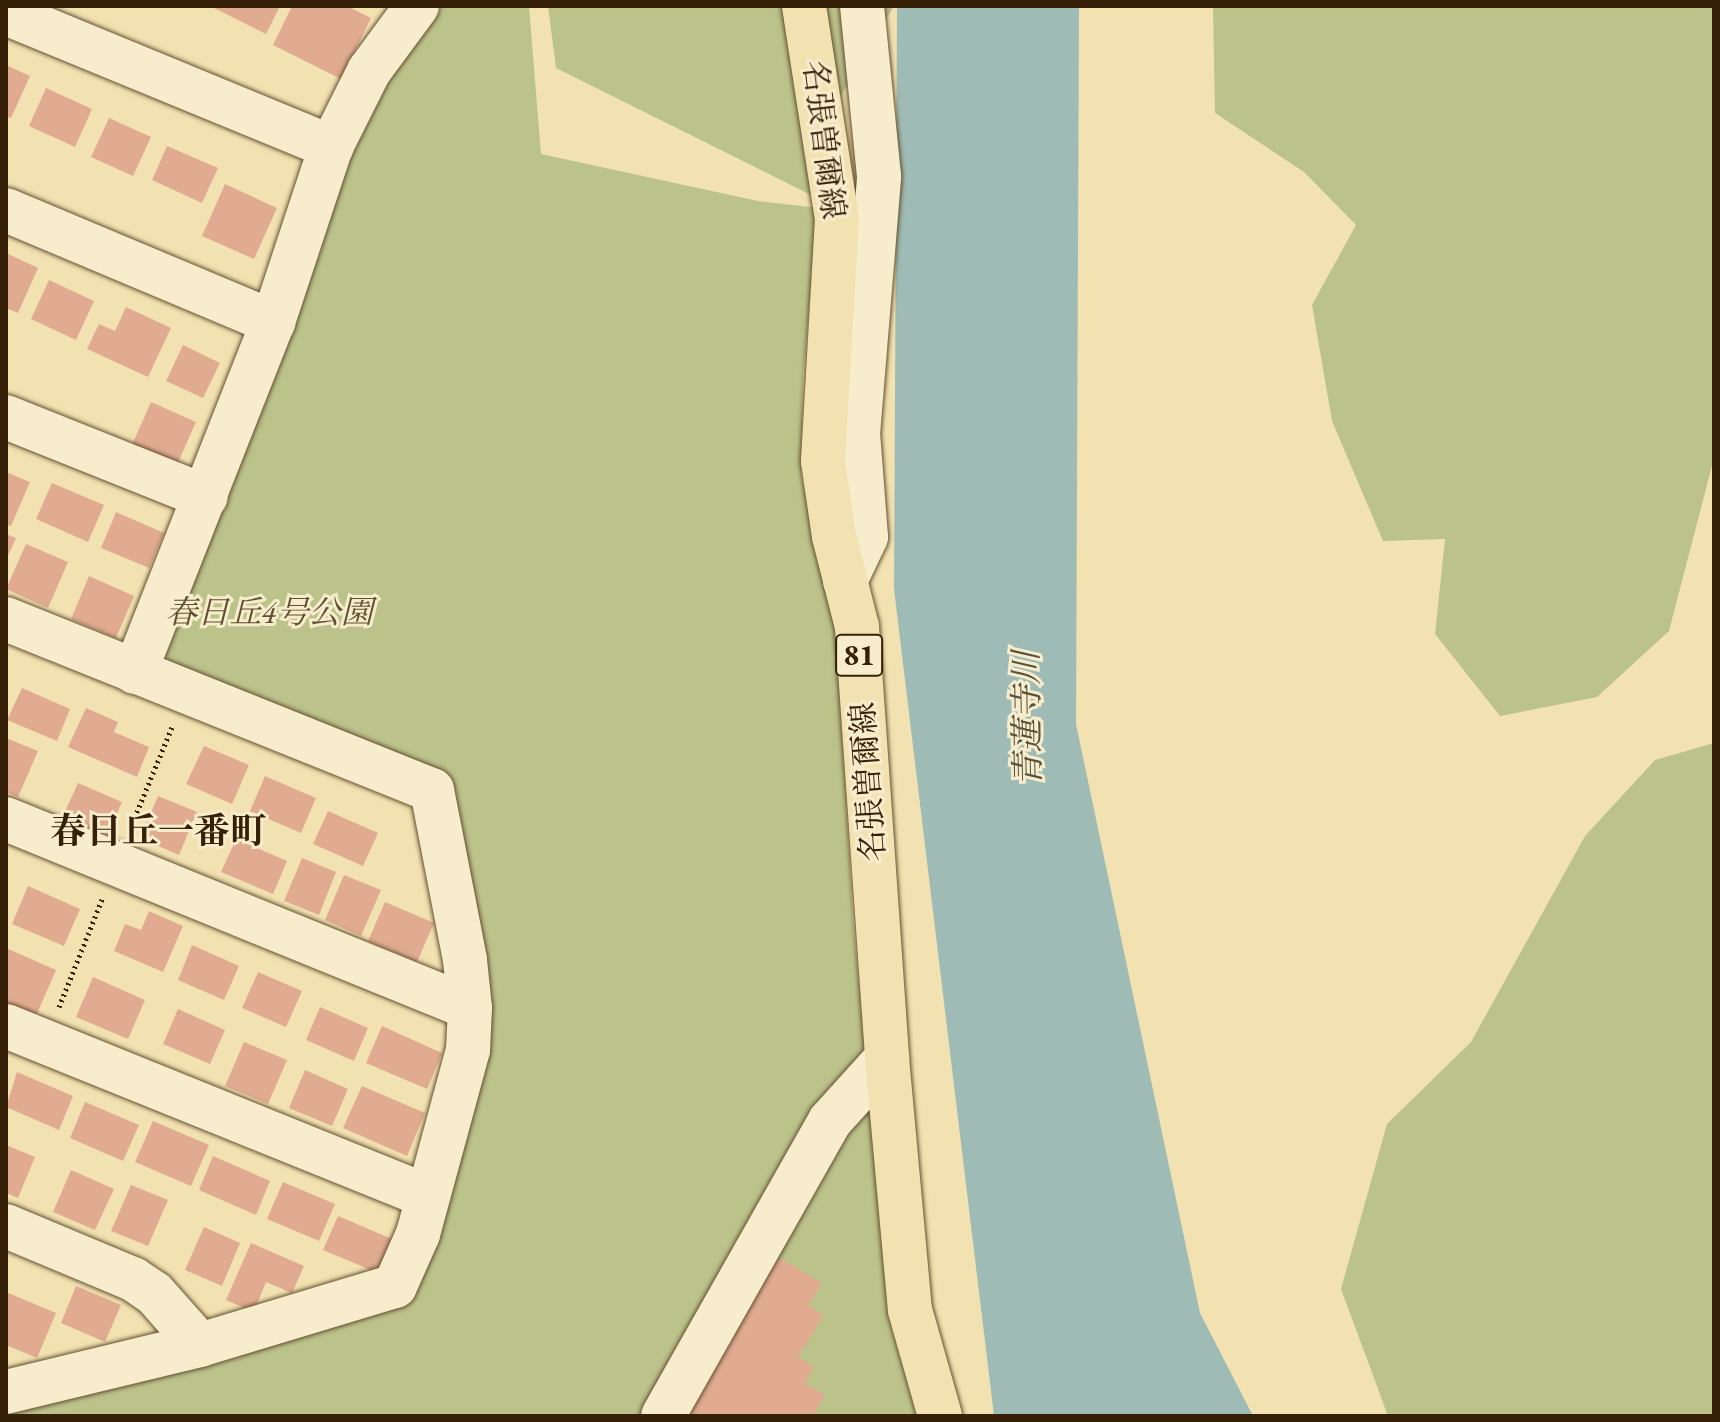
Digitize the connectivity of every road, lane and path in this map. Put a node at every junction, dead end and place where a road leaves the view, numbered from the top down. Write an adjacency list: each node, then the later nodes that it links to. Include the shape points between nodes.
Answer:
1 (417, 6): 5 (street, via 369,71)
2 (804, 6): 10 (main road, 名張曽爾線 / 81, via 837,218 823,461)
3 (862, 6): 10 (street, via 879,176 858,434 866,537)
4 (6, 13): 5 (street)
5 (331, 147): 7 (street)
6 (6, 210): 7 (street)
7 (273, 322): 9 (street)
8 (6, 417): 9 (street)
9 (206, 497): 12 (street)
10 (845, 581): 18 (main road, 名張曽爾線 / 81, via 857,627)
11 (6, 619): 12 (street)
12 (135, 672): 13 (street)
13 (186, 691): 15 (path); 16 (street, via 432,790)
14 (6, 819): 15 (street)
15 (116, 864): 16 (street); 17 (path)
16 (470, 1008): 19 (street, via 468,1050)
17 (25, 1033): 19 (street)
18 (887, 1058): 23 (street, via 830,1121); 24 (main road, 名張曽爾線 / 81, via 910,1310)
19 (427, 1196): 21 (street, via 418,1234 395,1286)
20 (6, 1226): 21 (street, via 133,1279 154,1293)
21 (200, 1345): 22 (street)
22 (6, 1392)
23 (663, 1416)
24 (940, 1416)

